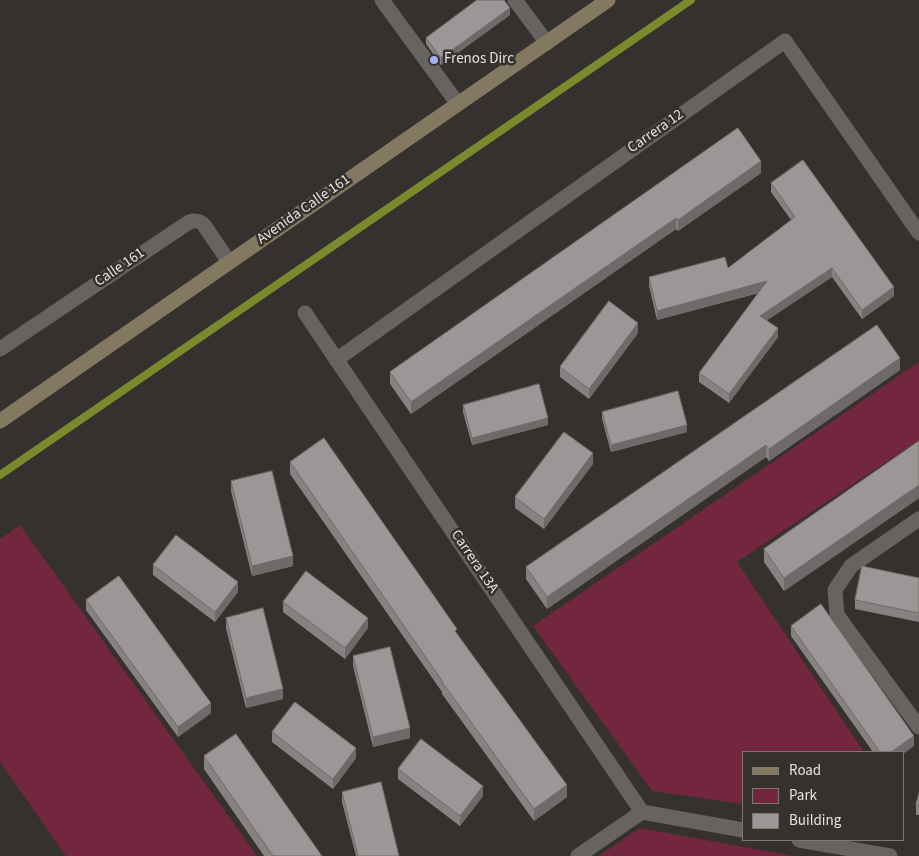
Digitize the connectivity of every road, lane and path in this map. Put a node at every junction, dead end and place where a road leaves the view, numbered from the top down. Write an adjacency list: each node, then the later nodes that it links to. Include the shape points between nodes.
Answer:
1 (382, 0): 5 (street)
2 (515, 0): 4 (street)
3 (608, 0): 4 (main road, Avenida Calle 161)
4 (547, 43): 5 (main road, Avenida Calle 161)
5 (458, 104): 7 (main road, Avenida Calle 161)
6 (919, 233): 10 (street, Carrera 12, via 785,41)
7 (229, 262): 9 (street, Calle 161, via 204,225 200,221 189,222); 11 (main road, Avenida Calle 161)
8 (305, 314): 10 (street, Carrera 13A)
9 (0, 349)
10 (336, 360): 14 (street, Carrera 13A)
11 (0, 421)
12 (919, 519): 13 (street, via 850,566 835,590 837,616)
13 (919, 727)
14 (642, 812): 15 (street); 17 (street)
15 (742, 830)
16 (805, 841): 18 (street)
17 (578, 856)
18 (890, 856)

